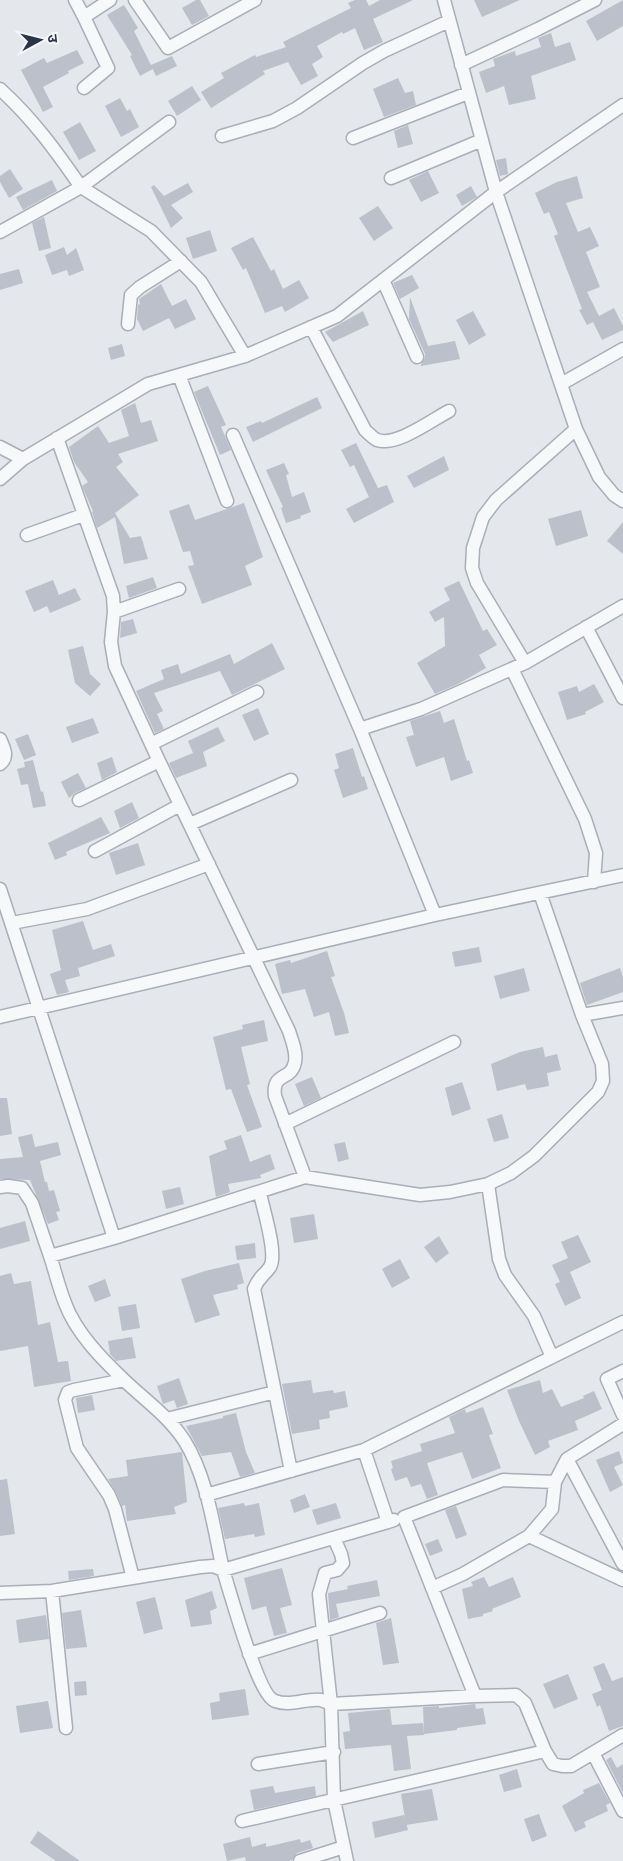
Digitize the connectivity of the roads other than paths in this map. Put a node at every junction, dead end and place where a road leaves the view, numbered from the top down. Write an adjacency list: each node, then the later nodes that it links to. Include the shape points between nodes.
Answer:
1 (75, 0): 7 (street)
2 (110, 0): 7 (street)
3 (135, 0): 4 (street, via 168,48)
4 (255, 0)
5 (444, 0): 8 (street)
6 (594, 0): 9 (street)
7 (84, 17): 10 (street, via 108,68)
8 (449, 21): 9 (street); 17 (street, via 377,55 273,121)
9 (461, 65): 12 (street)
10 (84, 88)
11 (0, 89): 14 (street)
12 (468, 93): 18 (street); 19 (street)
13 (0, 102): 14 (street)
14 (16, 104): 21 (street, via 46,138)
15 (623, 105): 22 (street)
16 (169, 122): 21 (street)
17 (222, 136)
18 (353, 138)
19 (482, 140): 20 (street); 22 (street)
20 (391, 178)
21 (81, 187): 23 (street); 24 (street, via 151,231)
22 (496, 192): 25 (street); 32 (street)
23 (0, 232)
24 (181, 261): 26 (street, via 131,295); 29 (street, via 202,282)
25 (383, 280): 27 (street, via 337,316); 30 (street)
26 (128, 324)
27 (311, 327): 29 (street); 33 (street, via 365,430 377,440 391,441 406,435)
28 (623, 348): 32 (street)
29 (245, 356): 31 (street)
30 (417, 357)
31 (178, 375): 36 (street, via 148,384); 40 (street)
32 (561, 384): 34 (street)
33 (449, 411)
34 (576, 429): 41 (street, via 599,477); 48 (street, via 496,500 484,517 472,548 472,568 477,583)
35 (233, 435): 52 (street)
36 (57, 438): 38 (street); 42 (street)
37 (0, 447): 38 (street)
38 (23, 458): 39 (street)
39 (0, 479)
40 (227, 501)
41 (623, 501)
42 (84, 515): 43 (street); 46 (street, via 113,596)
43 (27, 535)
44 (179, 589): 46 (street)
45 (623, 606): 47 (street)
46 (114, 612): 54 (street, via 111,642 115,666)
47 (586, 627): 48 (street); 51 (street)
48 (525, 663): 49 (street)
49 (512, 669): 52 (street, via 421,709); 64 (street, via 593,839 596,853)
50 (257, 692): 54 (street)
51 (623, 698)
52 (360, 729): 67 (street)
53 (0, 739): 56 (street, via 6,756)
54 (151, 744): 55 (street)
55 (159, 761): 58 (street); 59 (street)
56 (0, 764)
57 (291, 780): 60 (street)
58 (80, 800)
59 (180, 805): 60 (street); 61 (street)
60 (190, 824): 62 (street)
61 (95, 851)
62 (209, 864): 68 (street, via 87,909); 69 (street)
63 (623, 875): 64 (street)
64 (594, 882): 66 (street)
65 (0, 889): 68 (street)
66 (540, 893): 67 (street); 72 (street)
67 (435, 915): 69 (street)
68 (12, 923): 70 (street)
69 (255, 957): 70 (street); 75 (street, via 290,1031 295,1052 295,1063 289,1074 277,1080 274,1086 274,1096)
70 (38, 1008): 73 (street); 80 (street)
71 (623, 1008): 72 (street)
72 (582, 1016): 77 (street, via 602,1064 603,1081 598,1092 534,1156 511,1173)
73 (0, 1017)
74 (454, 1042): 75 (street)
75 (285, 1124): 76 (street)
76 (305, 1178): 77 (street, via 420,1195); 79 (street)
77 (488, 1184): 83 (street, via 499,1259 505,1275 536,1321)
78 (0, 1187): 81 (street, via 22,1188 32,1203)
79 (260, 1193): 80 (street); 86 (street, via 273,1253 271,1266 258,1279 254,1289)
80 (114, 1238): 81 (street)
81 (50, 1256): 85 (street, via 65,1304 76,1326)
82 (623, 1322): 83 (street)
83 (552, 1357): 90 (street)
84 (623, 1371): 87 (street, via 608,1379)
85 (124, 1380): 88 (street); 101 (street, via 68,1392 65,1400 77,1448 115,1509)
86 (275, 1392): 88 (street); 92 (street)
87 (623, 1415)
88 (167, 1419): 94 (street, via 195,1459)
89 (623, 1424): 91 (street)
90 (364, 1450): 92 (street); 96 (street)
91 (567, 1459): 93 (street); 99 (street)
92 (291, 1471): 94 (street)
93 (555, 1482): 95 (street, via 503,1480); 97 (street, via 552,1509)
94 (206, 1495): 100 (street)
95 (404, 1517): 96 (street); 103 (street)
96 (388, 1522): 98 (street)
97 (530, 1536): 102 (street); 103 (street)
98 (334, 1538): 100 (street); 107 (street, via 343,1563 338,1570 326,1573 318,1594)
99 (623, 1564)
100 (223, 1570): 101 (street, via 213,1566 200,1567); 108 (street)
101 (133, 1578): 104 (street)
102 (623, 1580)
103 (432, 1588): 109 (street)
104 (52, 1591): 105 (street); 111 (street)
105 (0, 1593)
106 (380, 1613): 107 (street)
107 (323, 1631): 108 (street); 110 (street)
108 (250, 1654): 110 (street, via 265,1692 273,1701 289,1704 321,1700)
109 (475, 1696): 110 (street); 113 (street, via 516,1695 525,1703)
110 (331, 1704): 114 (street)
111 (66, 1728)
112 (623, 1735): 115 (street)
113 (545, 1751): 115 (street, via 553,1764 562,1766 570,1766); 117 (street)
114 (334, 1752): 116 (street); 117 (street)
115 (593, 1753): 118 (street)
116 (258, 1764)
117 (334, 1800): 119 (street); 120 (street)
118 (623, 1811)
119 (242, 1821)
120 (344, 1847): 121 (street); 122 (street)
121 (300, 1861)
122 (347, 1861)

